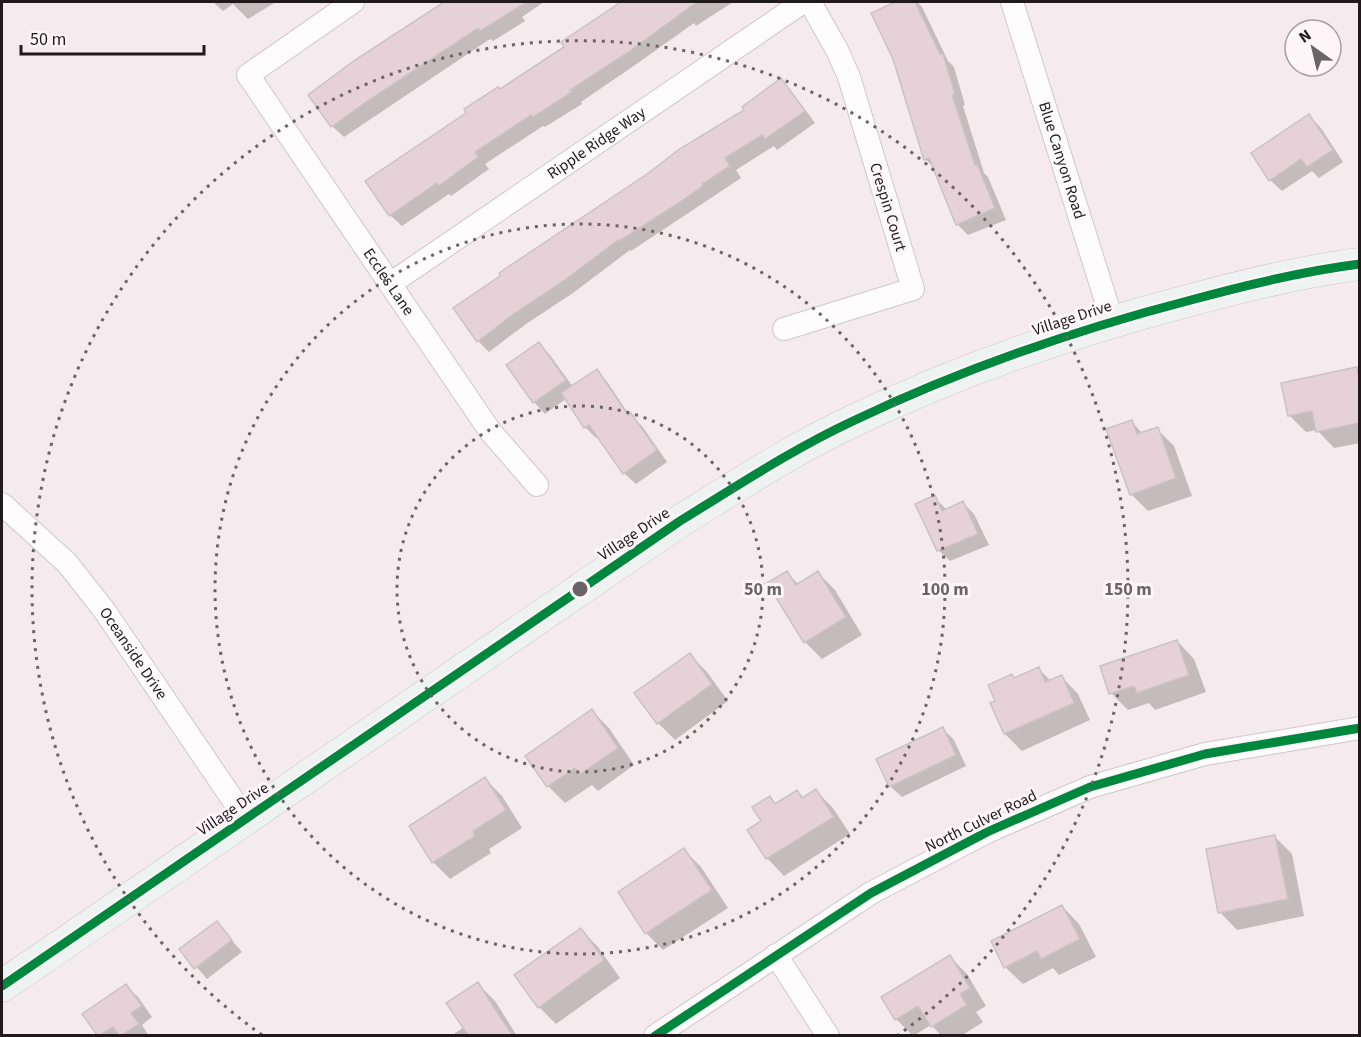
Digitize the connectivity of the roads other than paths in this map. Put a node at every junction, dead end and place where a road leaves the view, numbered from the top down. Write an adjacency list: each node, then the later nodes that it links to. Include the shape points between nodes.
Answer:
1 (353, 2): 6 (street, Eccles Lane, via 248,75)
2 (802, 2): 6 (street, Ripple Ridge Way)
3 (810, 2): 8 (street, Crespin Court, via 849,77 913,290)
4 (1012, 2): 7 (street, Blue Canyon Road)
5 (1359, 264): 7 (main road, Village Drive, via 1240,287)
6 (390, 284): 9 (street, Eccles Lane, via 490,431)
7 (1112, 320): 12 (main road, Village Drive, via 953,376 772,464 680,521)
8 (784, 329)
9 (537, 485)
10 (2, 504): 12 (street, Oceanside Drive, via 67,563 104,610)
11 (1359, 728): 13 (street, North Culver Road, via 1205,754 1090,787 987,832 871,893)
12 (246, 819): 14 (main road, Village Drive)
13 (776, 955): 15 (street, North Culver Road); 16 (street)
14 (2, 986)
15 (655, 1035)
16 (828, 1035)

